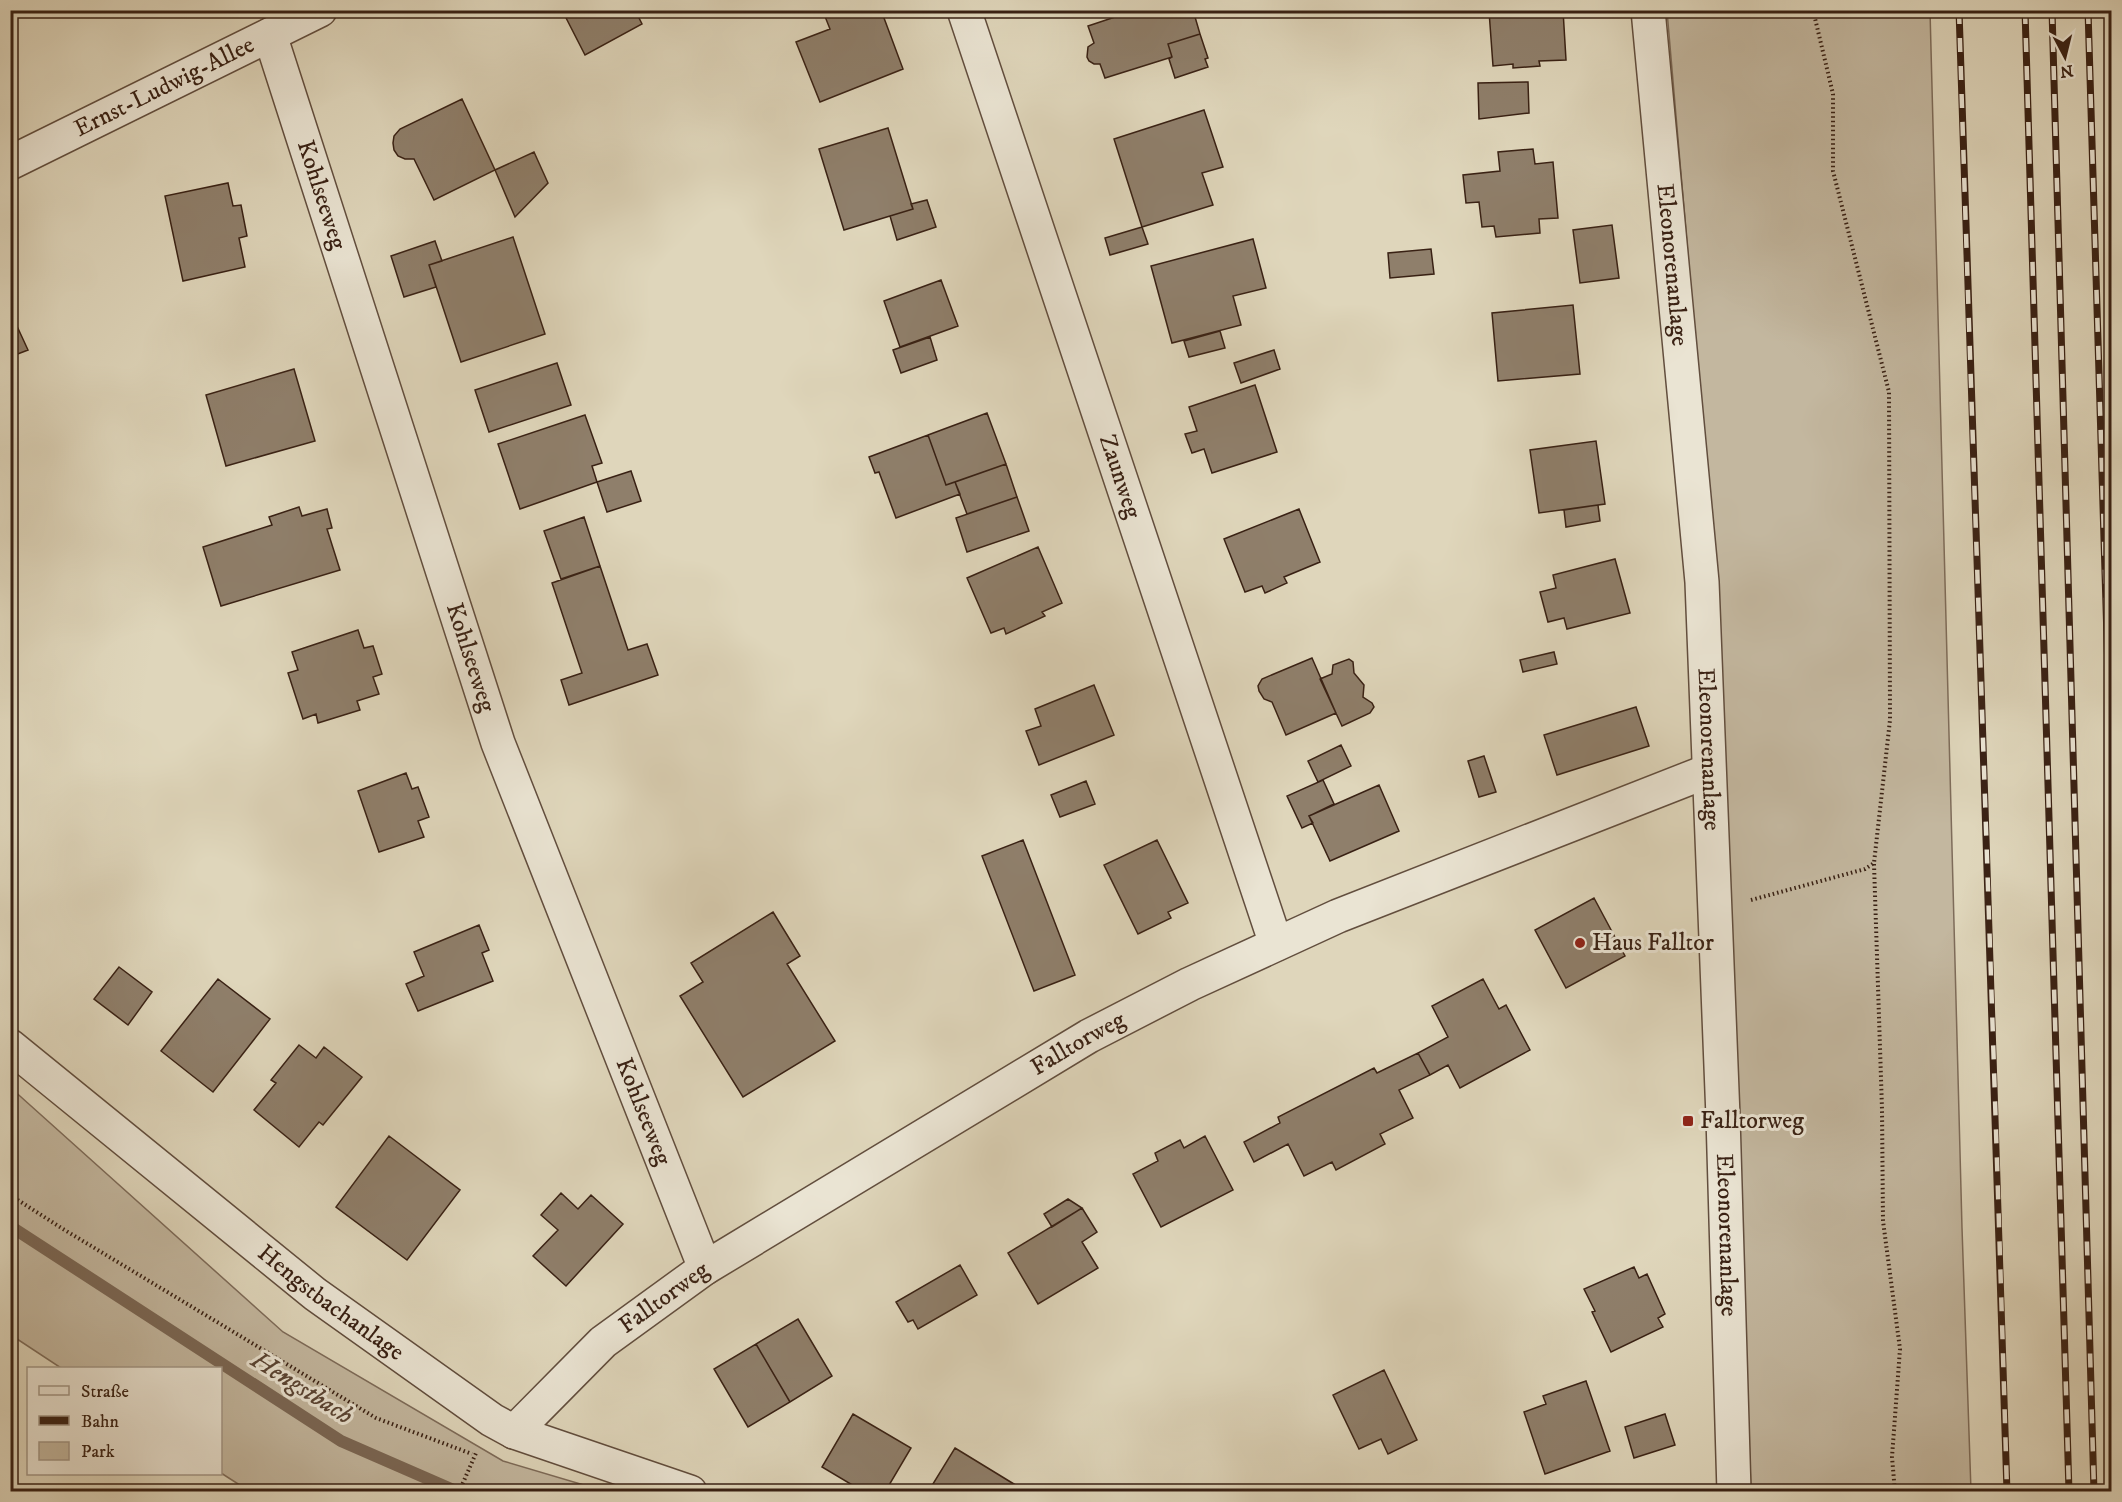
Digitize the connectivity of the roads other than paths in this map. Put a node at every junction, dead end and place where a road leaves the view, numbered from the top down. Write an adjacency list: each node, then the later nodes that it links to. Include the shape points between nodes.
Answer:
1 (320, 10): 4 (street, Ernst-Ludwig-Allee)
2 (964, 10): 7 (street, Zaunweg)
3 (1648, 10): 6 (street, Eleonorenanlage, via 1702,582)
4 (270, 35): 5 (street, Ernst-Ludwig-Allee); 9 (street, Kohlseeweg, via 498,743)
5 (10, 163)
6 (1708, 771): 7 (street, Falltorweg); 12 (street, Eleonorenanlage)
7 (1276, 944): 9 (street, Falltorweg, via 1089,1036)
8 (10, 1046): 10 (street, Hengstbachanlage, via 315,1294)
9 (705, 1268): 10 (street, Falltorweg, via 603,1342)
10 (514, 1432): 11 (street, Hengstbachanlage)
11 (690, 1491)
12 (1734, 1491)

